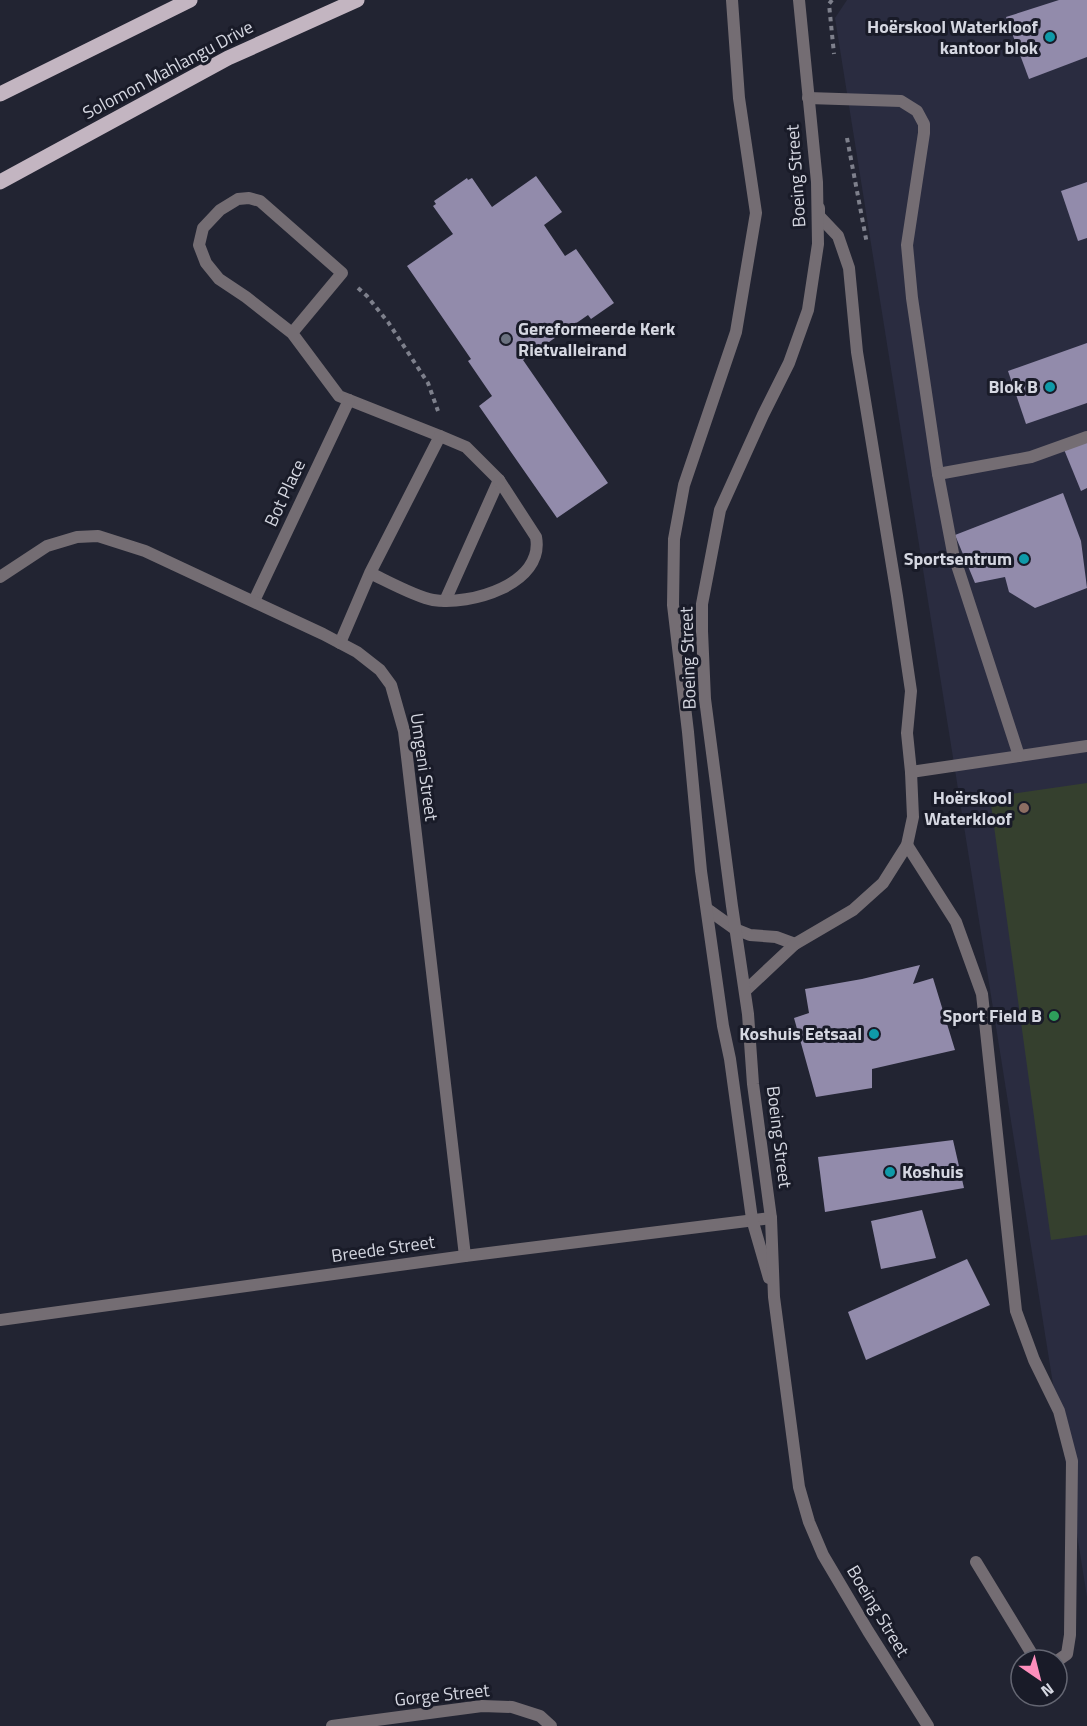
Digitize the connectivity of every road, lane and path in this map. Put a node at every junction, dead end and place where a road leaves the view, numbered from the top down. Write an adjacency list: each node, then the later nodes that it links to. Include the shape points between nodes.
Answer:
1 (190, 0): 7 (main road)
2 (357, 0): 10 (main road, Solomon Mahlangu Drive, via 228,58)
3 (732, 0): 29 (street, Boeing Street, via 739,98 756,213 736,332 684,485 672,574)
4 (799, 0): 8 (street, Boeing Street)
5 (832, 0): 6 (path, via 829,4)
6 (834, 54)
7 (0, 94)
8 (808, 98): 11 (street, Boeing Street); 18 (street, via 901,101 916,111 924,124 907,245)
9 (847, 138): 12 (path)
10 (0, 182)
11 (818, 182): 27 (street, via 819,216 838,236 849,268 857,352 911,691 907,733); 30 (street, Boeing Street, via 819,244 808,310 789,363 720,510 702,604 705,699)
12 (868, 248)
13 (342, 273): 14 (street); 14 (street, via 260,201 238,199 220,210 203,228 199,245 206,263 219,279); 16 (path, via 374,305 428,383 443,427)
14 (292, 333): 15 (street, via 339,396)
15 (349, 400): 16 (street); 22 (street, Bot Place)
16 (440, 436): 19 (street, via 466,447); 20 (street)
17 (1087, 437): 18 (street, via 1031,457)
18 (938, 474): 26 (street, via 953,553)
19 (499, 480): 23 (street); 23 (street, via 536,537 534,563 522,577 502,589)
20 (370, 573): 23 (street, via 432,600); 24 (street)
21 (0, 577): 22 (street, Umgeni Street, via 47,546 98,536 145,551)
22 (254, 601): 24 (street, Umgeni Street)
23 (445, 601)
24 (340, 643): 35 (street, Umgeni Street, via 380,670 391,686 404,731)
25 (1087, 746): 26 (street)
26 (1019, 756): 27 (street)
27 (911, 772): 28 (street, via 913,817)
28 (908, 844): 31 (street, via 883,883 853,910); 40 (street, via 956,922 982,994 1016,1311 1059,1411 1072,1461)
29 (707, 909): 30 (street); 34 (street, Boeing Street)
30 (735, 929): 31 (street); 32 (street, Boeing Street)
31 (795, 944): 32 (street)
32 (745, 991): 33 (street, Boeing Street)
33 (771, 1218): 34 (street, Breede Street); 36 (street, Boeing Street)
34 (752, 1219): 35 (street, Breede Street); 36 (street, Boeing Street)
35 (465, 1256): 37 (street, Breede Street)
36 (774, 1297): 43 (street, Boeing Street, via 800,1486 809,1522 846,1596)
37 (0, 1320)
38 (976, 1562): 39 (street)
39 (1028, 1648)
40 (1068, 1648)
41 (332, 1726): 42 (street, Gorge Street, via 482,1706 512,1707 540,1716)
42 (551, 1726)
43 (928, 1726)

